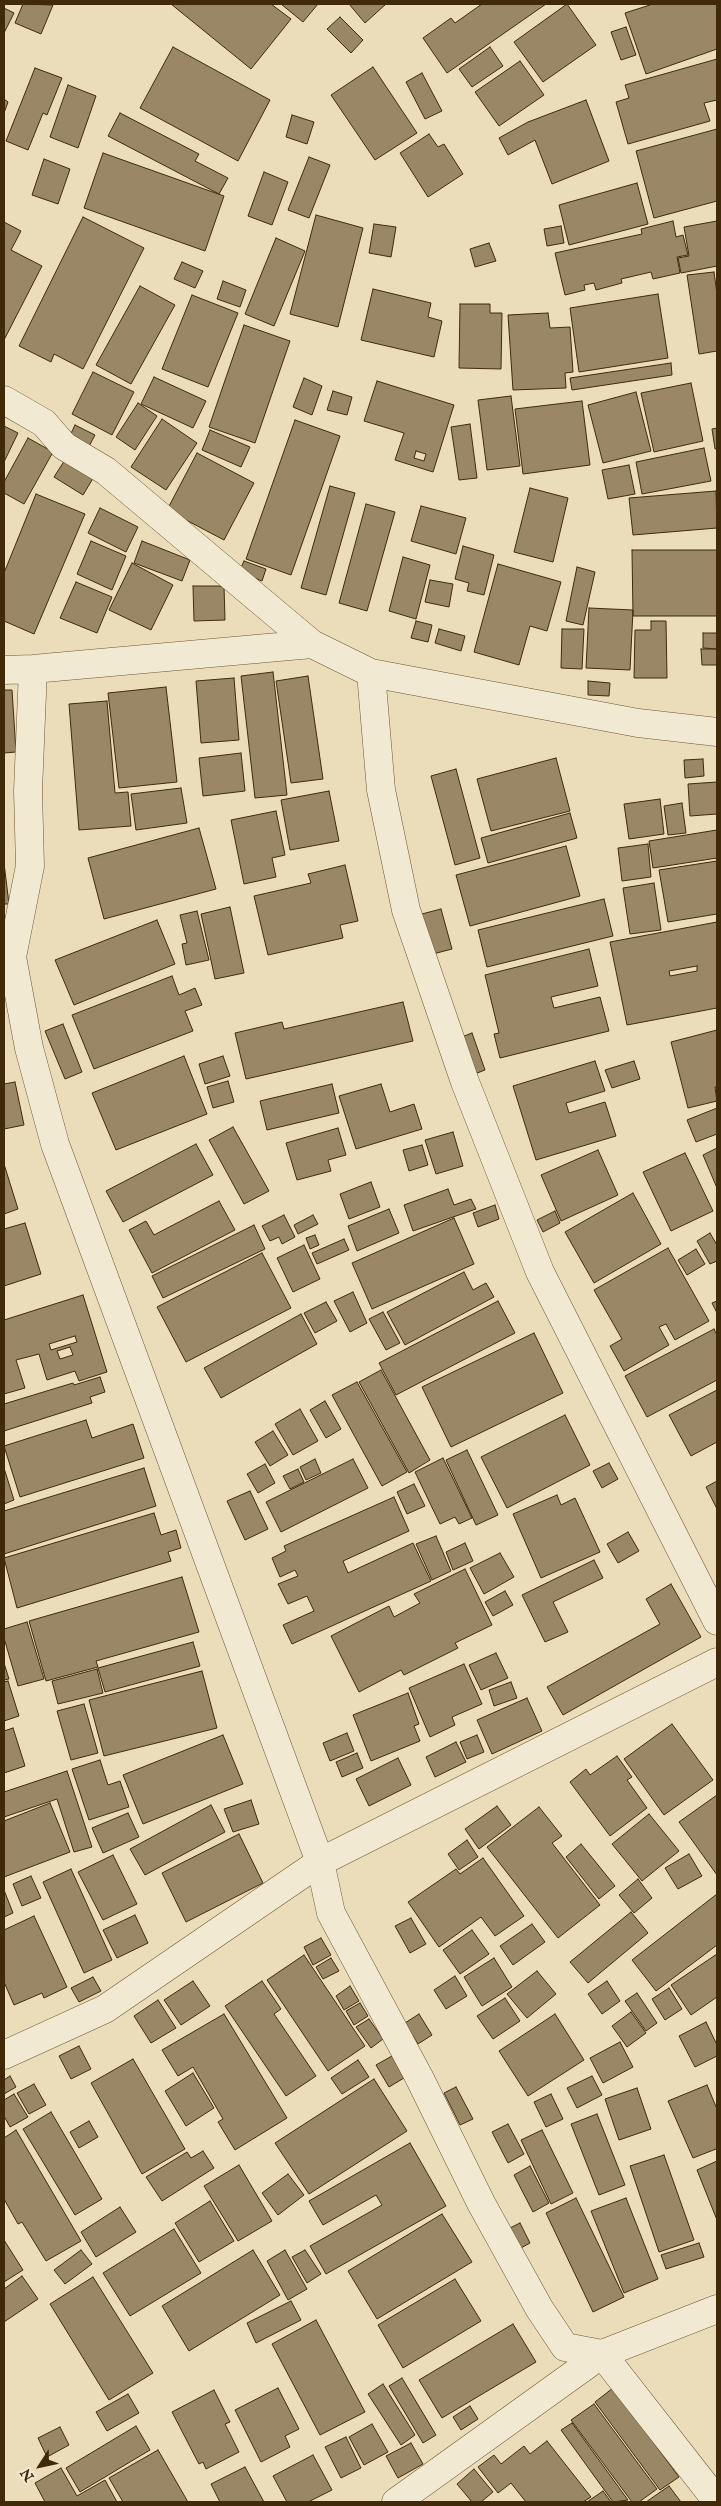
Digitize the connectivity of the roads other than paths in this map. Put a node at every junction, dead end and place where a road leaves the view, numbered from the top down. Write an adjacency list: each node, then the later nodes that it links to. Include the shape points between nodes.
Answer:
1 (4, 400): 2 (street, via 44,423 64,446 106,471)
2 (312, 644): 3 (street); 5 (street)
3 (33, 669): 4 (street); 9 (street, via 28,791 30,866 12,957 29,1048 55,1144)
4 (4, 670)
5 (371, 673): 6 (street, via 638,723); 7 (street, via 382,790 406,910 465,1082 540,1272)
6 (717, 732)
7 (717, 1621)
8 (717, 1662): 9 (street)
9 (320, 1862): 10 (street, via 105,2009); 12 (street, via 331,1913 539,2308 565,2347)
10 (4, 2055)
11 (717, 2310): 12 (street)
12 (602, 2354): 13 (street); 14 (street)
13 (717, 2501)
14 (396, 2502)

